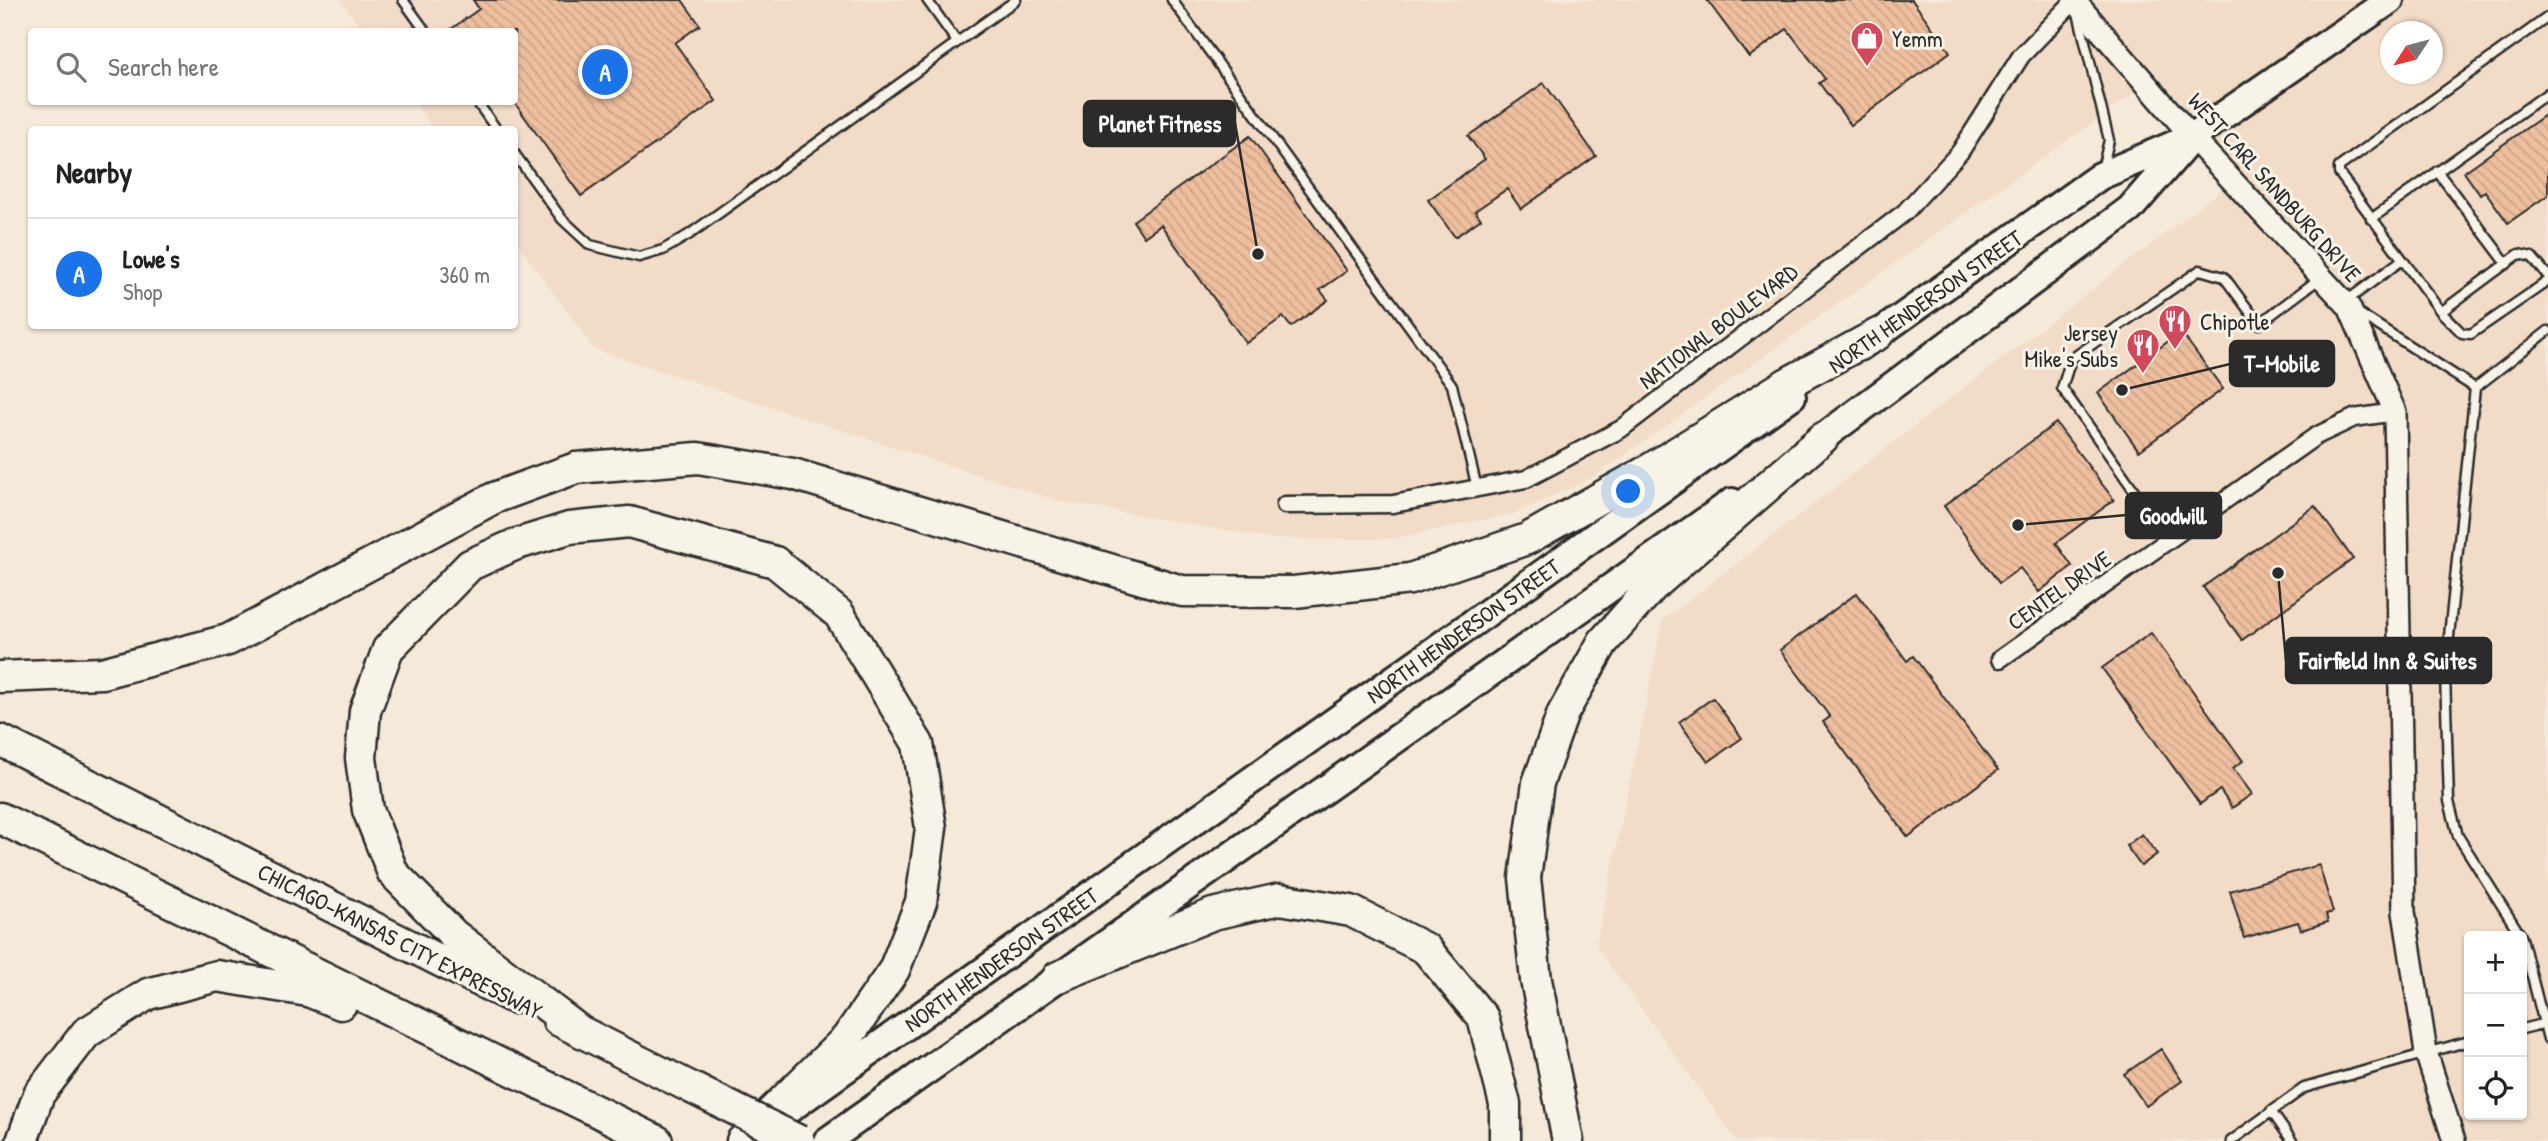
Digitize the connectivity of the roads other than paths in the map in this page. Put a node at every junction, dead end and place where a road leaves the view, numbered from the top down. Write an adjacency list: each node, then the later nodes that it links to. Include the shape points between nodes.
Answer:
1 (403, 0): 8 (lane)
2 (927, 0): 9 (lane)
3 (1016, 0): 9 (lane)
4 (1172, 0): 29 (lane, via 1452,385)
5 (2074, 0): 13 (street, WEST CARL SANDBURG DRIVE); 16 (lane, via 2109,140); 29 (street, NATIONAL BOULEVARD, via 2021,56 1960,152 1905,212 1621,429 1527,479)
6 (2390, 0): 13 (main road, NORTH HENDERSON STREET)
7 (2548, 17): 17 (lane, via 2339,166 2339,173)
8 (423, 28)
9 (957, 42): 14 (lane, via 690,234 639,257 590,245 562,219)
10 (2548, 93): 15 (lane)
11 (479, 105): 12 (lane)
12 (494, 126)
13 (2192, 137): 16 (main road, NORTH HENDERSON STREET); 20 (street, WEST CARL SANDBURG DRIVE); 28 (main road, NORTH HENDERSON STREET, via 2130,209)
14 (518, 158)
15 (2437, 171): 17 (lane); 19 (lane)
16 (2100, 176): 25 (main road, NORTH HENDERSON STREET)
17 (2371, 219): 18 (lane)
18 (2402, 260): 22 (lane); 23 (lane)
19 (2507, 264): 21 (lane, via 2525,254); 23 (lane)
20 (2322, 277): 22 (street, WEST CARL SANDBURG DRIVE); 31 (lane, via 2259,324 2224,277 2200,270 2071,359 2062,388)
21 (2548, 278): 23 (lane, via 2472,334 2462,333)
22 (2347, 305): 26 (lane); 27 (street, WEST CARL SANDBURG DRIVE)
23 (2441, 312)
24 (2548, 331): 26 (lane)
25 (1878, 334): 33 (highway, via 1527,539 1410,579 1294,592 1182,591 793,474 698,458 576,468 494,498 228,640 102,673); 49 (main road, NORTH HENDERSON STREET)
26 (2475, 388): 36 (lane, via 2445,674 2449,801 2458,836)
27 (2395, 412): 31 (street, CENTEL DRIVE, via 2354,418 2316,436); 44 (street, WEST CARL SANDBURG DRIVE, via 2404,912)
28 (1823, 438): 38 (main road, NORTH HENDERSON STREET); 53 (highway, via 1652,587 1603,642 1563,713 1538,783 1525,878 1536,980)
29 (1477, 488): 30 (street, NATIONAL BOULEVARD, via 1393,504)
30 (1285, 505)
31 (2169, 540): 32 (street, CENTEL DRIVE)
32 (2000, 659)
33 (0, 677)
34 (0, 740): 41 (highway, CHICAGO-KANSAS CITY EXPRESSWAY)
35 (0, 818): 45 (highway)
36 (2517, 931)
37 (2527, 962): 39 (lane)
38 (1058, 977): 51 (main road, NORTH HENDERSON STREET); 52 (highway, via 1213,914 1280,899 1351,911 1426,949 1483,1018 1506,1104)
39 (2542, 1024): 40 (lane); 42 (lane)
40 (2527, 1028)
41 (577, 1030): 49 (highway, via 454,935 393,873 368,810 361,758 365,711 388,649 470,565 569,528 629,523 775,562 839,614 918,744 931,828 921,902 894,970 847,1038); 50 (highway, CHICAGO-KANSAS CITY EXPRESSWAY, bridge)
42 (2548, 1039)
43 (2464, 1042): 44 (lane)
44 (2426, 1052): 46 (lane, via 2304,1088); 56 (street, WEST CARL SANDBURG DRIVE)
45 (523, 1075): 47 (highway); 48 (highway, via 308,991 217,976 148,994 86,1033 39,1094)
46 (2271, 1111): 54 (lane); 55 (lane)
47 (647, 1136)
48 (22, 1141)
49 (743, 1141)
50 (799, 1141)
51 (827, 1141)
52 (1505, 1141)
53 (1568, 1141)
54 (2231, 1141)
55 (2292, 1141)
56 (2454, 1141)

